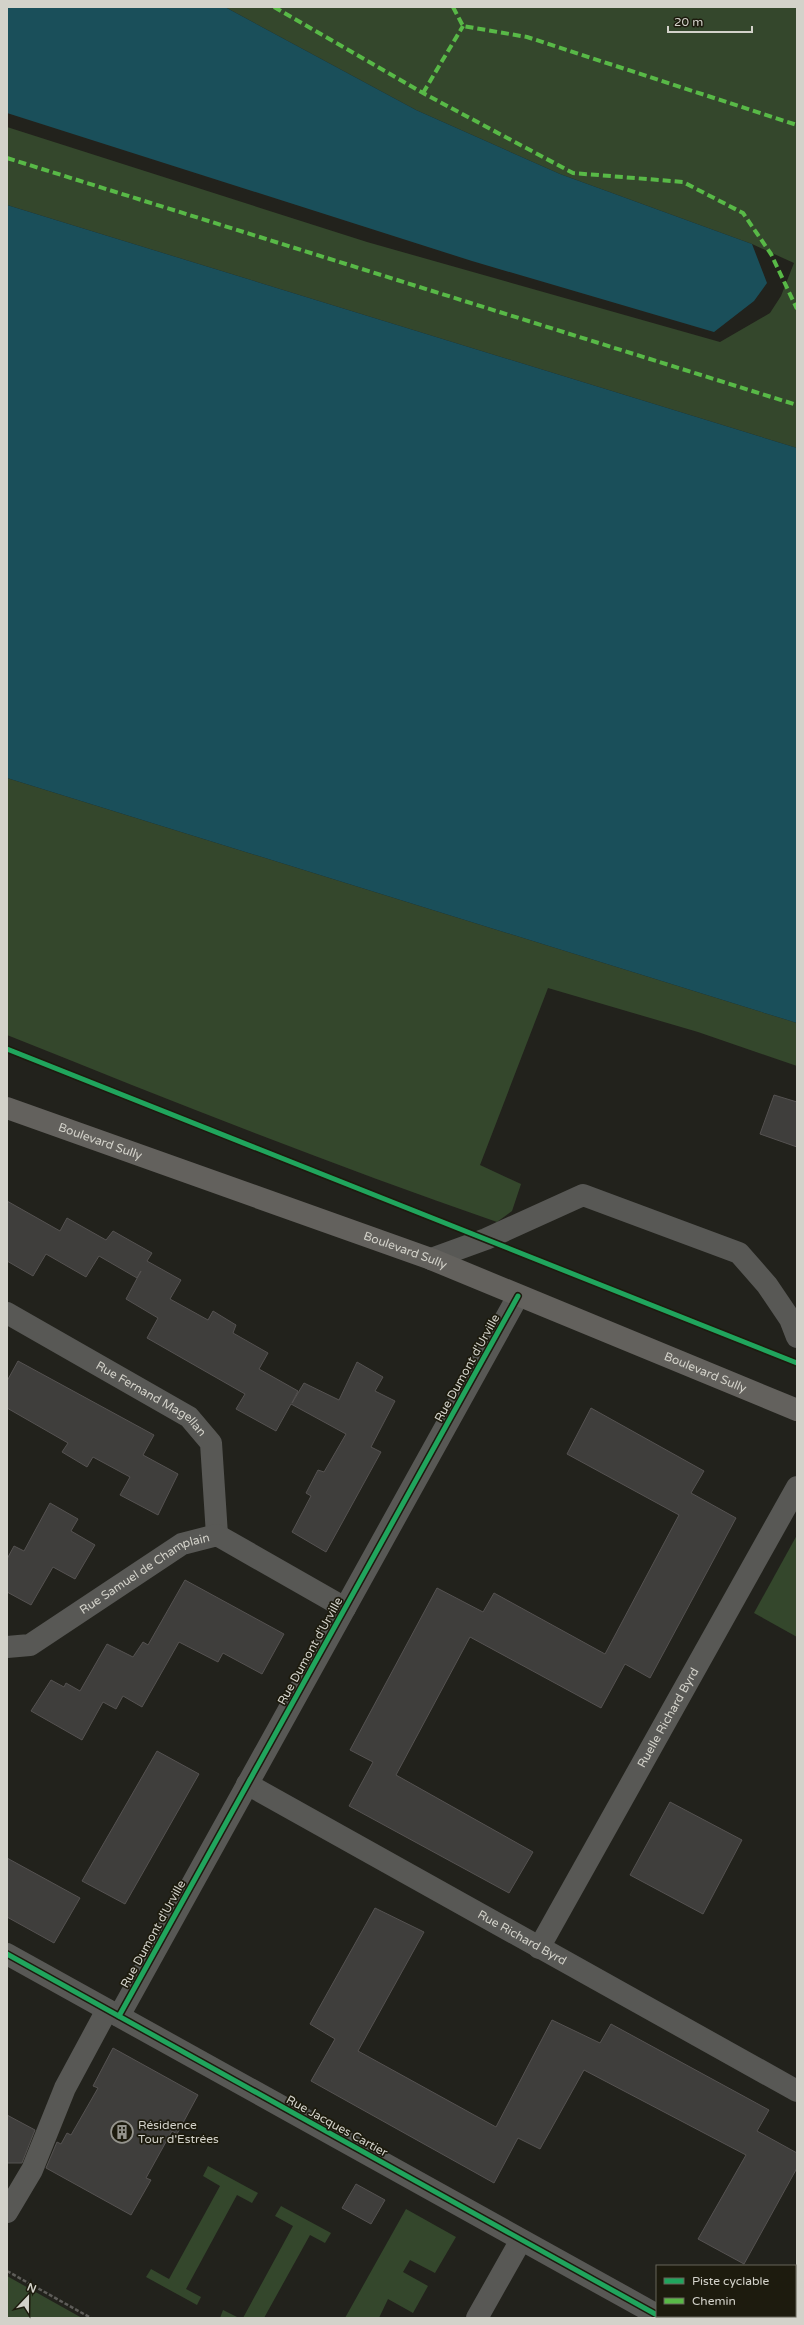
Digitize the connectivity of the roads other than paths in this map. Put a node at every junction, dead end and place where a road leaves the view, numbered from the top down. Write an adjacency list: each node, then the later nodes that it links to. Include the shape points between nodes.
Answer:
1 (7, 1108): 2 (main road, Boulevard Sully)
2 (431, 1259): 3 (main road, Boulevard Sully); 5 (street, via 486,1240 583,1195 739,1253 767,1285 790,1319)
3 (518, 1296): 6 (main road, Boulevard Sully); 9 (street, Rue Dumont d'Urville)
4 (7, 1313): 8 (street, Rue Fernand Magellan, via 189,1417 211,1443)
5 (797, 1337)
6 (797, 1410)
7 (797, 1487): 12 (street, Ruelle Richard Byrd)
8 (217, 1535): 9 (street, Rue Samuel de Champlain); 10 (street, Rue Samuel de Champlain, via 182,1544 30,1645)
9 (345, 1608): 11 (street, Rue Dumont d'Urville)
10 (7, 1647)
11 (247, 1784): 12 (street, Rue Richard Byrd); 14 (street, Rue Dumont d'Urville)
12 (539, 1948): 15 (street, Rue Richard Byrd)
13 (7, 1954): 14 (street, Rue Jacques Cartier)
14 (113, 2013): 16 (street, Rue Dumont d'Urville, via 65,2088 32,2170); 17 (street, Rue Jacques Cartier)
15 (797, 2091)
16 (7, 2212)
17 (521, 2240): 18 (street, Rue Jacques Cartier); 19 (street)
18 (656, 2315)
19 (478, 2318)

